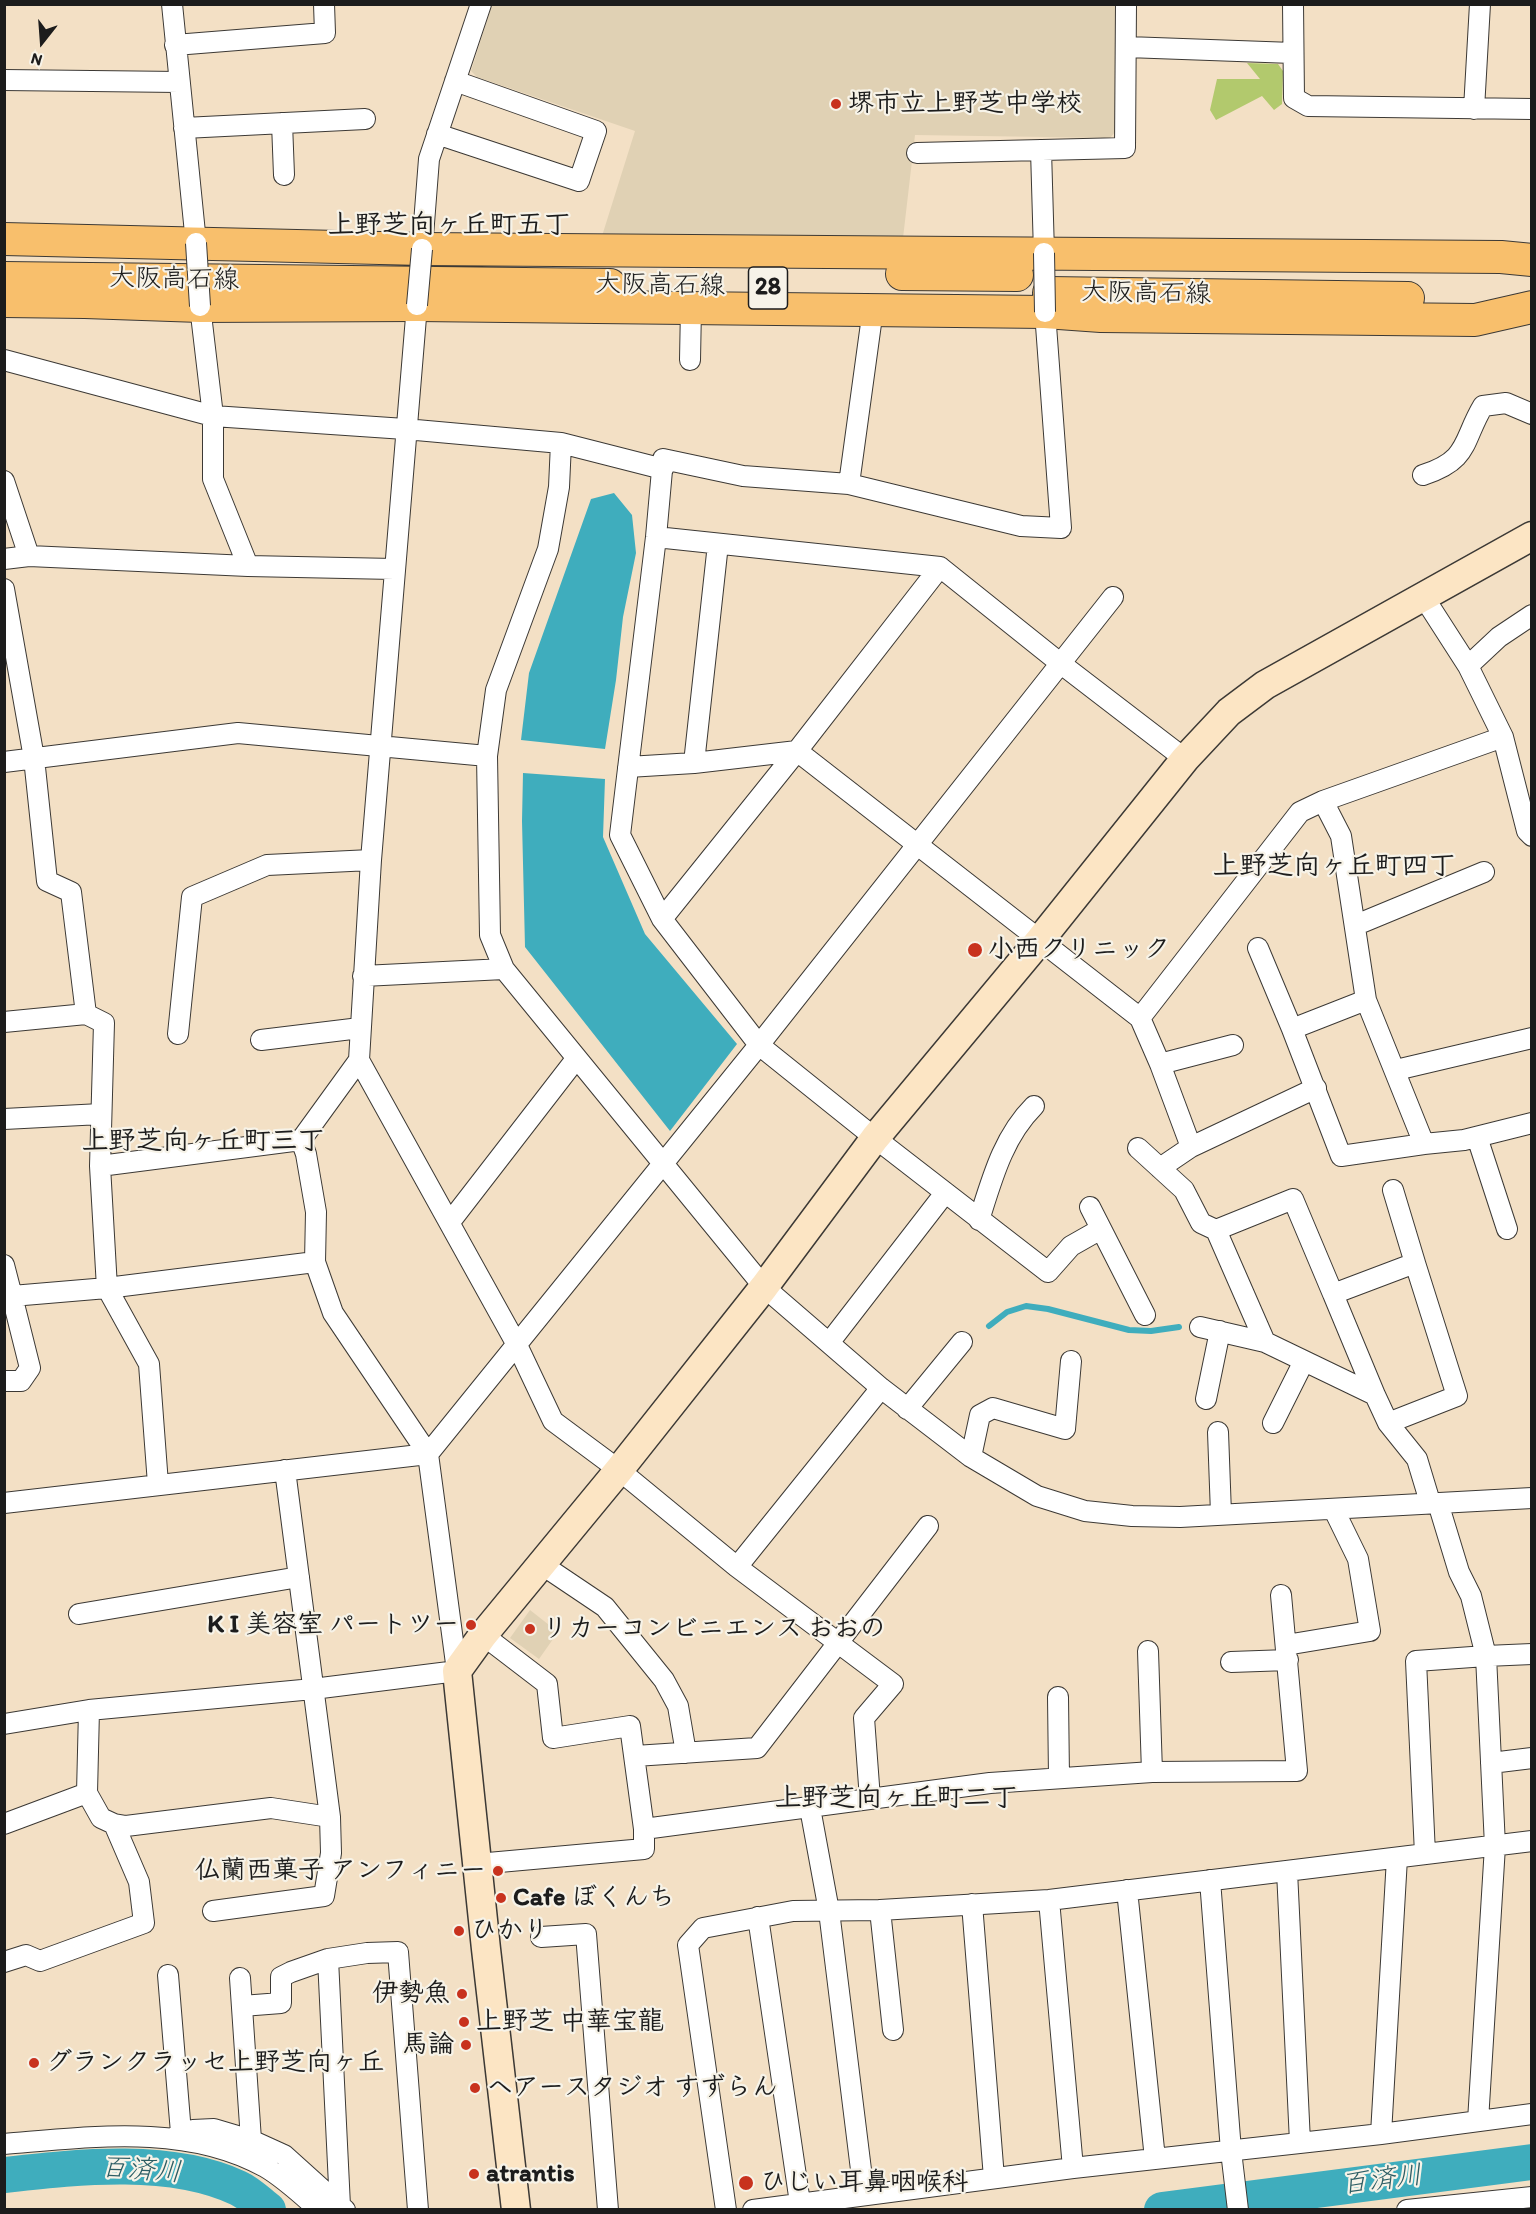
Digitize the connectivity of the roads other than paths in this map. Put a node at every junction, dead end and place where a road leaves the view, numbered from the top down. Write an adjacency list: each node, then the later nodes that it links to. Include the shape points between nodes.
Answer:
1 (172, 4): 7 (street)
2 (324, 4): 7 (street, via 325,33)
3 (481, 4): 11 (street)
4 (1126, 4): 8 (street)
5 (1293, 4): 9 (street)
6 (1480, 4): 13 (street)
7 (175, 45): 12 (street)
8 (1127, 47): 9 (street); 19 (street, via 1125,148)
9 (1293, 53): 13 (street, via 1294,98 1308,106)
10 (4, 80): 12 (street)
11 (455, 81): 18 (street); 18 (street, via 596,131 579,181)
12 (179, 82): 17 (street)
13 (1474, 109): 14 (street)
14 (1532, 109)
15 (365, 119): 16 (street)
16 (282, 123): 17 (street); 21 (street)
17 (184, 128): 23 (street)
18 (437, 134): 24 (street, via 429,159)
19 (1041, 150): 20 (street); 25 (street)
20 (917, 153)
21 (284, 176)
22 (4, 240): 23 (main road)
23 (196, 243): 24 (main road); 32 (street, bridge)
24 (422, 249): 25 (main road); 33 (street, bridge)
25 (1044, 253): 27 (main road); 37 (street, bridge)
26 (4, 258): 28 (main road, 大阪高石線 / 28, via 961,275)
27 (1532, 260)
28 (1532, 274)
29 (4, 278): 30 (main road, 大阪高石線 / 28)
30 (1532, 300)
31 (4, 301): 32 (main road)
32 (200, 306): 33 (main road); 41 (street)
33 (417, 306): 34 (main road); 42 (street)
34 (691, 307): 36 (main road); 39 (street)
35 (1532, 307): 37 (main road, via 1475,320)
36 (873, 309): 37 (main road); 46 (street)
37 (1045, 312): 46 (street, via 1061,528 1021,526)
38 (4, 360): 41 (street)
39 (690, 360)
40 (1532, 414): 45 (street, via 1506,403 1483,406 1469,440 1452,462)
41 (213, 416): 42 (street); 53 (street, via 213,479)
42 (405, 429): 43 (street); 55 (street)
43 (561, 443): 44 (street); 65 (street, via 559,487 548,549 496,690)
44 (663, 464): 46 (street, via 743,476); 49 (street)
45 (1423, 475)
46 (849, 484)
47 (6, 488): 51 (street)
48 (1532, 536): 57 (street)
49 (656, 537): 50 (street); 70 (street)
50 (718, 543): 54 (street); 69 (street)
51 (29, 556): 52 (street); 53 (street)
52 (4, 560)
53 (248, 566): 55 (street)
54 (940, 567): 60 (street); 64 (street)
55 (394, 569): 63 (street)
56 (4, 589): 66 (street)
57 (1423, 596): 61 (street); 67 (street, via 1265,685 1228,712)
58 (1113, 597): 60 (street)
59 (1532, 615): 61 (street, via 1499,637)
60 (1060, 663): 67 (street); 73 (street)
61 (1468, 666): 62 (street)
62 (1503, 738): 71 (street); 72 (street, via 1527,831)
63 (380, 747): 65 (street); 66 (street, via 238,733); 74 (street)
64 (797, 751): 69 (street); 73 (street); 76 (street)
65 (487, 756): 80 (street, via 490,934)
66 (34, 759): 68 (street); 83 (street, via 47,881 71,892)
67 (1185, 759): 78 (street)
68 (4, 762)
69 (694, 763): 70 (street)
70 (628, 767): 76 (street, via 620,834)
71 (1323, 801): 77 (street, via 1341,836); 84 (street, via 1300,812)
72 (1532, 836)
73 (918, 843): 78 (street); 91 (street)
74 (371, 860): 81 (street); 88 (street, via 267,866 192,897)
75 (1484, 872): 77 (street)
76 (662, 919): 91 (street)
77 (1356, 925): 82 (street)
78 (1040, 940): 84 (street); 103 (street)
79 (1258, 948): 87 (street)
80 (504, 969): 81 (street); 93 (street)
81 (363, 976): 86 (street)
82 (1366, 1000): 87 (street); 96 (street)
83 (86, 1014): 85 (street); 99 (street, via 104,1023)
84 (1140, 1017): 95 (street)
85 (4, 1022)
86 (360, 1028): 90 (street); 94 (street)
87 (1292, 1029): 97 (street)
88 (178, 1034)
89 (1532, 1038): 96 (street)
90 (261, 1040)
91 (759, 1045): 103 (street); 109 (street)
92 (1233, 1045): 95 (street)
93 (576, 1059): 109 (street); 115 (street)
94 (359, 1060): 104 (street); 115 (street)
95 (1160, 1064): 106 (street)
96 (1396, 1070): 105 (street)
97 (1316, 1088): 105 (street, via 1341,1156); 106 (street)
98 (1034, 1106): 114 (street, via 1020,1120 999,1159)
99 (101, 1114): 100 (street); 108 (street)
100 (4, 1119)
101 (1532, 1123): 102 (street)
102 (1477, 1137): 105 (street); 117 (street)
103 (875, 1138): 112 (street); 122 (street)
104 (301, 1140): 108 (street); 119 (street, via 315,1212)
105 (1424, 1144)
106 (1191, 1147): 110 (street)
107 (1138, 1148): 110 (street)
108 (100, 1166): 123 (street)
109 (663, 1166): 122 (street); 132 (street)
110 (1160, 1168): 118 (street, via 1184,1190 1201,1223)
111 (1393, 1190): 120 (street)
112 (945, 1193): 114 (street); 131 (street)
113 (1090, 1207): 116 (street)
114 (980, 1220): 116 (street, via 1048,1272 1071,1246)
115 (450, 1221): 132 (street)
116 (1101, 1229): 126 (street)
117 (1507, 1229)
118 (1216, 1230): 124 (street, via 1293,1198); 130 (street)
119 (315, 1263): 123 (street); 143 (street, via 333,1313)
120 (1415, 1263): 124 (street); 141 (street, via 1457,1396)
121 (4, 1265): 125 (street)
122 (764, 1287): 131 (street); 146 (street)
123 (108, 1288): 125 (street); 147 (street, via 149,1364)
124 (1333, 1294): 137 (street)
125 (12, 1296): 135 (street, via 30,1368 21,1381)
126 (1145, 1316)
127 (1200, 1327): 128 (street)
128 (1220, 1331): 130 (street); 138 (street)
129 (962, 1342): 139 (street)
130 (1265, 1342): 134 (street)
131 (829, 1343): 136 (street)
132 (517, 1345): 143 (street); 146 (street, via 553,1421)
133 (1071, 1361): 144 (street, via 1065,1429 993,1408 980,1415)
134 (1304, 1361): 137 (street); 140 (street)
135 (4, 1381)
136 (881, 1388): 139 (street); 155 (street)
137 (1375, 1395): 141 (street)
138 (1206, 1400)
139 (907, 1409): 144 (street)
140 (1273, 1423)
141 (1388, 1423): 150 (street, via 1417,1459)
142 (1218, 1432): 152 (street)
143 (428, 1454): 145 (street); 166 (street)
144 (971, 1458): 152 (street, via 1036,1496 1085,1511 1132,1516)
145 (285, 1470): 147 (street); 156 (street)
146 (619, 1470): 154 (street); 155 (street)
147 (158, 1484): 149 (street)
148 (1532, 1498): 150 (street)
149 (4, 1503)
150 (1434, 1503): 151 (street); 164 (street, via 1472,1596)
151 (1334, 1510): 152 (street); 162 (street, via 1358,1559 1370,1631)
152 (1221, 1514)
153 (928, 1527): 160 (street)
154 (541, 1564): 159 (street); 171 (street, via 605,1607 664,1680 678,1706)
155 (737, 1567): 160 (street)
156 (299, 1577): 158 (street); 167 (street)
157 (1281, 1595): 162 (street)
158 (79, 1614)
159 (483, 1635): 166 (street); 172 (street, via 547,1684 553,1738 630,1726)
160 (838, 1643): 171 (street, via 757,1748); 178 (street, via 893,1684 864,1718)
161 (1148, 1651): 175 (street)
162 (1287, 1652): 165 (street); 175 (street, via 1297,1771)
163 (1532, 1654): 164 (street)
164 (1486, 1656): 174 (street); 186 (street, via 1416,1661)
165 (1231, 1662)
166 (457, 1671): 167 (street); 188 (street)
167 (313, 1689): 169 (street); 180 (street)
168 (1058, 1697): 176 (street)
169 (89, 1710): 170 (street); 177 (street)
170 (4, 1724)
171 (686, 1753): 172 (street)
172 (635, 1756): 183 (street)
173 (1532, 1758): 174 (street)
174 (1491, 1763): 185 (street)
175 (1152, 1772): 176 (street)
176 (1059, 1777): 178 (street)
177 (87, 1793): 181 (street); 182 (street, via 101,1818)
178 (870, 1799): 179 (street)
179 (810, 1808): 183 (street); 196 (street)
180 (330, 1817): 182 (street, via 271,1808 126,1826); 195 (street, via 331,1853 324,1896)
181 (4, 1824)
182 (114, 1824): 200 (street, via 139,1882 144,1923 40,1961 26,1955)
183 (644, 1829): 188 (street, via 644,1848)
184 (1532, 1841): 185 (street)
185 (1495, 1846): 186 (street); 206 (street)
186 (1425, 1854): 187 (street)
187 (1396, 1858): 189 (street); 207 (street)
188 (477, 1864): 222 (street)
189 (1287, 1871): 190 (street); 210 (street)
190 (1210, 1880): 191 (street); 212 (street)
191 (1127, 1890): 192 (street); 213 (street)
192 (1049, 1900): 193 (street); 214 (street)
193 (972, 1904): 194 (street); 215 (street)
194 (880, 1910): 196 (street); 204 (street)
195 (213, 1911)
196 (829, 1911): 197 (street, via 793,1911); 216 (street)
197 (758, 1917): 218 (street); 224 (street, via 703,1928 688,1945)
198 (541, 1937): 223 (street, via 586,1934)
199 (328, 1959): 203 (street, via 281,1977 281,2003); 219 (street); 221 (street, via 398,1952)
200 (4, 1962)
201 (168, 1974): 208 (street)
202 (240, 1978): 203 (street)
203 (242, 2006): 209 (street)
204 (893, 2030)
205 (1532, 2114): 206 (street)
206 (1478, 2121): 207 (street)
207 (1381, 2134): 210 (street)
208 (176, 2135): 209 (street, via 214,2129); 211 (street); 220 (street, via 258,2164)
209 (251, 2140): 219 (street, via 284,2155)
210 (1300, 2142): 212 (street)
211 (4, 2144)
212 (1232, 2157): 213 (street); 226 (street)
213 (1155, 2159): 214 (street)
214 (1073, 2168): 215 (street)
215 (993, 2178): 216 (street)
216 (864, 2194): 218 (street)
217 (1532, 2197): 227 (street)
218 (800, 2203): 225 (street)
219 (343, 2208)
220 (319, 2210)
221 (418, 2210)
222 (516, 2210)
223 (608, 2210)
224 (726, 2210)
225 (753, 2210)
226 (1238, 2210)
227 (1407, 2210)

